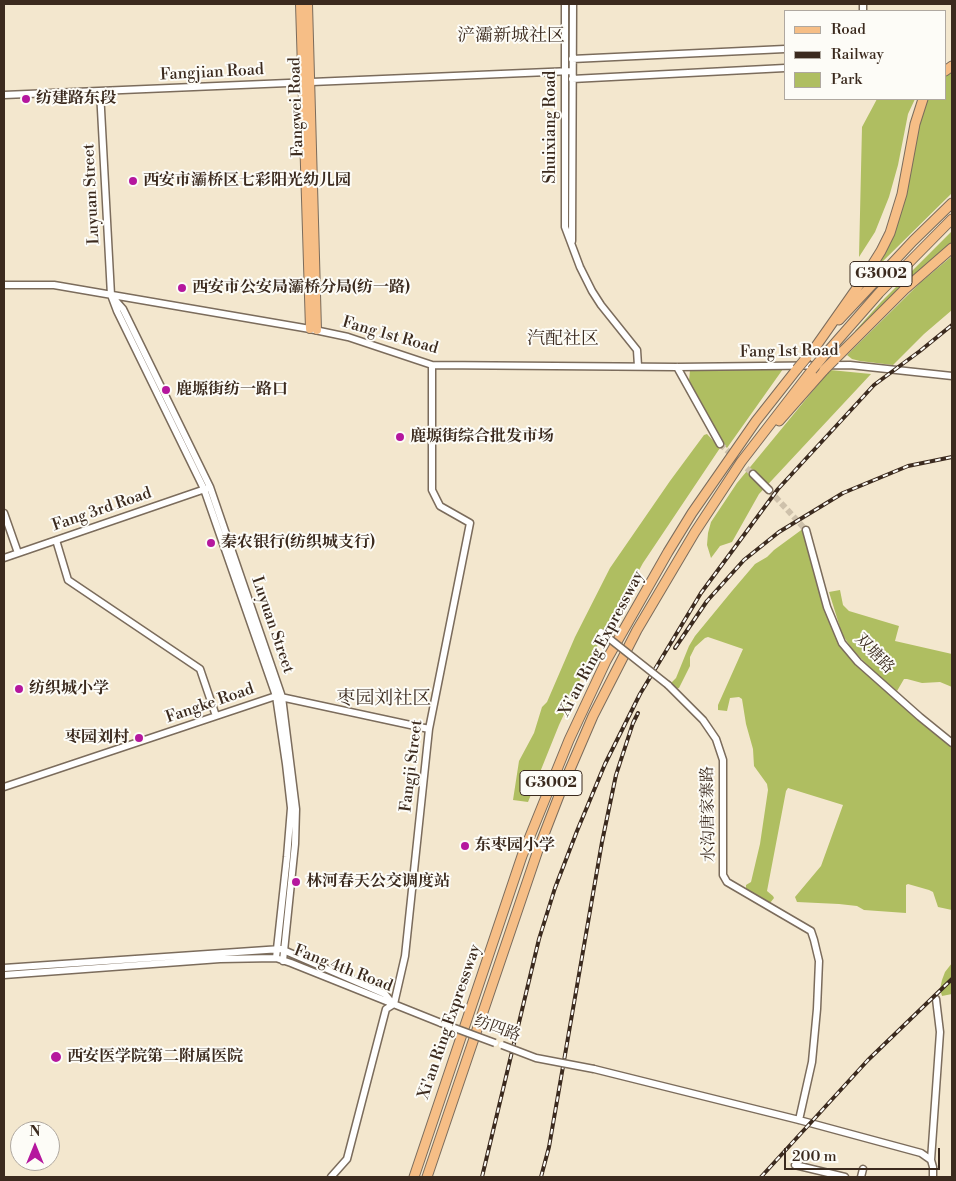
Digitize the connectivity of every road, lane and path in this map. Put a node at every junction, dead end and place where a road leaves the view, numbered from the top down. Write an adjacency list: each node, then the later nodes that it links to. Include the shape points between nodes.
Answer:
1 (300, 4): 10 (main road, Fangwei Road)
2 (308, 4): 10 (main road, Fangwei Road)
3 (565, 4): 8 (street, Shuixiang Road)
4 (573, 4): 6 (street, Shuixiang Road)
5 (784, 49): 6 (street)
6 (572, 60): 8 (street, Shuixiang Road)
7 (784, 68): 9 (street)
8 (569, 71): 9 (street, Shuixiang Road); 10 (street, Fangjian Road); 17 (street, Shuixiang Road, via 564,220)
9 (572, 79): 17 (street, Shuixiang Road)
10 (306, 82): 11 (street, Fangjian Road); 20 (main road, Fangwei Road)
11 (100, 92): 12 (street, Fangjian Road); 19 (street, Luyuan Street)
12 (4, 95)
13 (923, 100): 21 (highway, via 914,124 901,202 886,241)
14 (952, 203): 21 (highway, Xi'an Ring Expressway / G3002, via 906,248)
15 (952, 219): 27 (highway, Xi'an Ring Expressway / G3002, bridge, via 822,358)
16 (952, 248): 27 (highway, bridge, via 905,289 824,370)
17 (574, 249): 23 (street, Shuixiang Road, via 596,298 637,350)
18 (4, 285): 19 (street, Fang 1st Road, via 46,284)
19 (111, 295): 20 (street, Fang 1st Road); 29 (street, Luyuan Street)
20 (313, 330): 22 (street, Fang 1st Road)
21 (814, 349): 55 (highway, Xi'an Ring Expressway / G3002, bridge, via 756,421 692,513 626,624 594,687 525,848)
22 (432, 365): 23 (street, Fang 1st Road); 39 (street, Fangji Street, via 432,490 440,506 470,523)
23 (638, 366): 24 (street, Fang 1st Road)
24 (678, 367): 25 (street, Fang 1st Road, via 850,365); 26 (street)
25 (952, 376)
26 (720, 444)
27 (741, 462): 56 (highway, Xi'an Ring Expressway / G3002, via 653,602 579,748 518,904)
28 (753, 474): 30 (street)
29 (207, 488): 33 (street, Fang 3rd Road); 37 (street, Luyuan Street)
30 (769, 490)
31 (4, 513): 34 (street)
32 (806, 530): 40 (street, 双塘路, via 827,607 842,643 858,662)
33 (56, 540): 34 (street, Fang 3rd Road); 38 (street, via 68,580 200,669)
34 (18, 553): 35 (street, Fang 3rd Road)
35 (4, 558)
36 (601, 632): 50 (street, 水沟唐家寨路, bridge, via 668,686 703,720 716,739 723,760 723,875 727,882 811,931 819,961 817,1010 812,1062)
37 (279, 697): 38 (street, Fangke Road); 39 (street); 42 (street, Luyuan Street, via 291,808); 43 (street, Luyuan Street, via 296,809)
38 (216, 716): 41 (street, Fangke Road)
39 (428, 729): 49 (street, Fangji Street, via 405,956)
40 (952, 743)
41 (4, 787)
42 (276, 949): 43 (street, Fang 4th Road); 44 (street, Luyuan Street); 46 (street, Fang 4th Road)
43 (284, 950): 45 (street, Luyuan Street); 49 (street, Fang 4th Road, via 385,994)
44 (276, 958): 45 (street, Fang 4th Road); 47 (street, Fang 4th Road)
45 (284, 961): 49 (street, Fang 4th Road)
46 (4, 968)
47 (4, 975)
48 (936, 999): 51 (street, via 940,1032)
49 (394, 1004): 50 (street, 纺四路, bridge, via 536,1058 594,1069); 54 (street, Fangji Street, via 386,1009 347,1159)
50 (799, 1120): 51 (street, 纺四路, via 921,1153)
51 (931, 1160): 59 (street)
52 (795, 1165): 57 (street)
53 (863, 1169): 58 (street)
54 (332, 1177)
55 (414, 1177)
56 (427, 1177)
57 (845, 1177)
58 (861, 1177)
59 (933, 1177)

